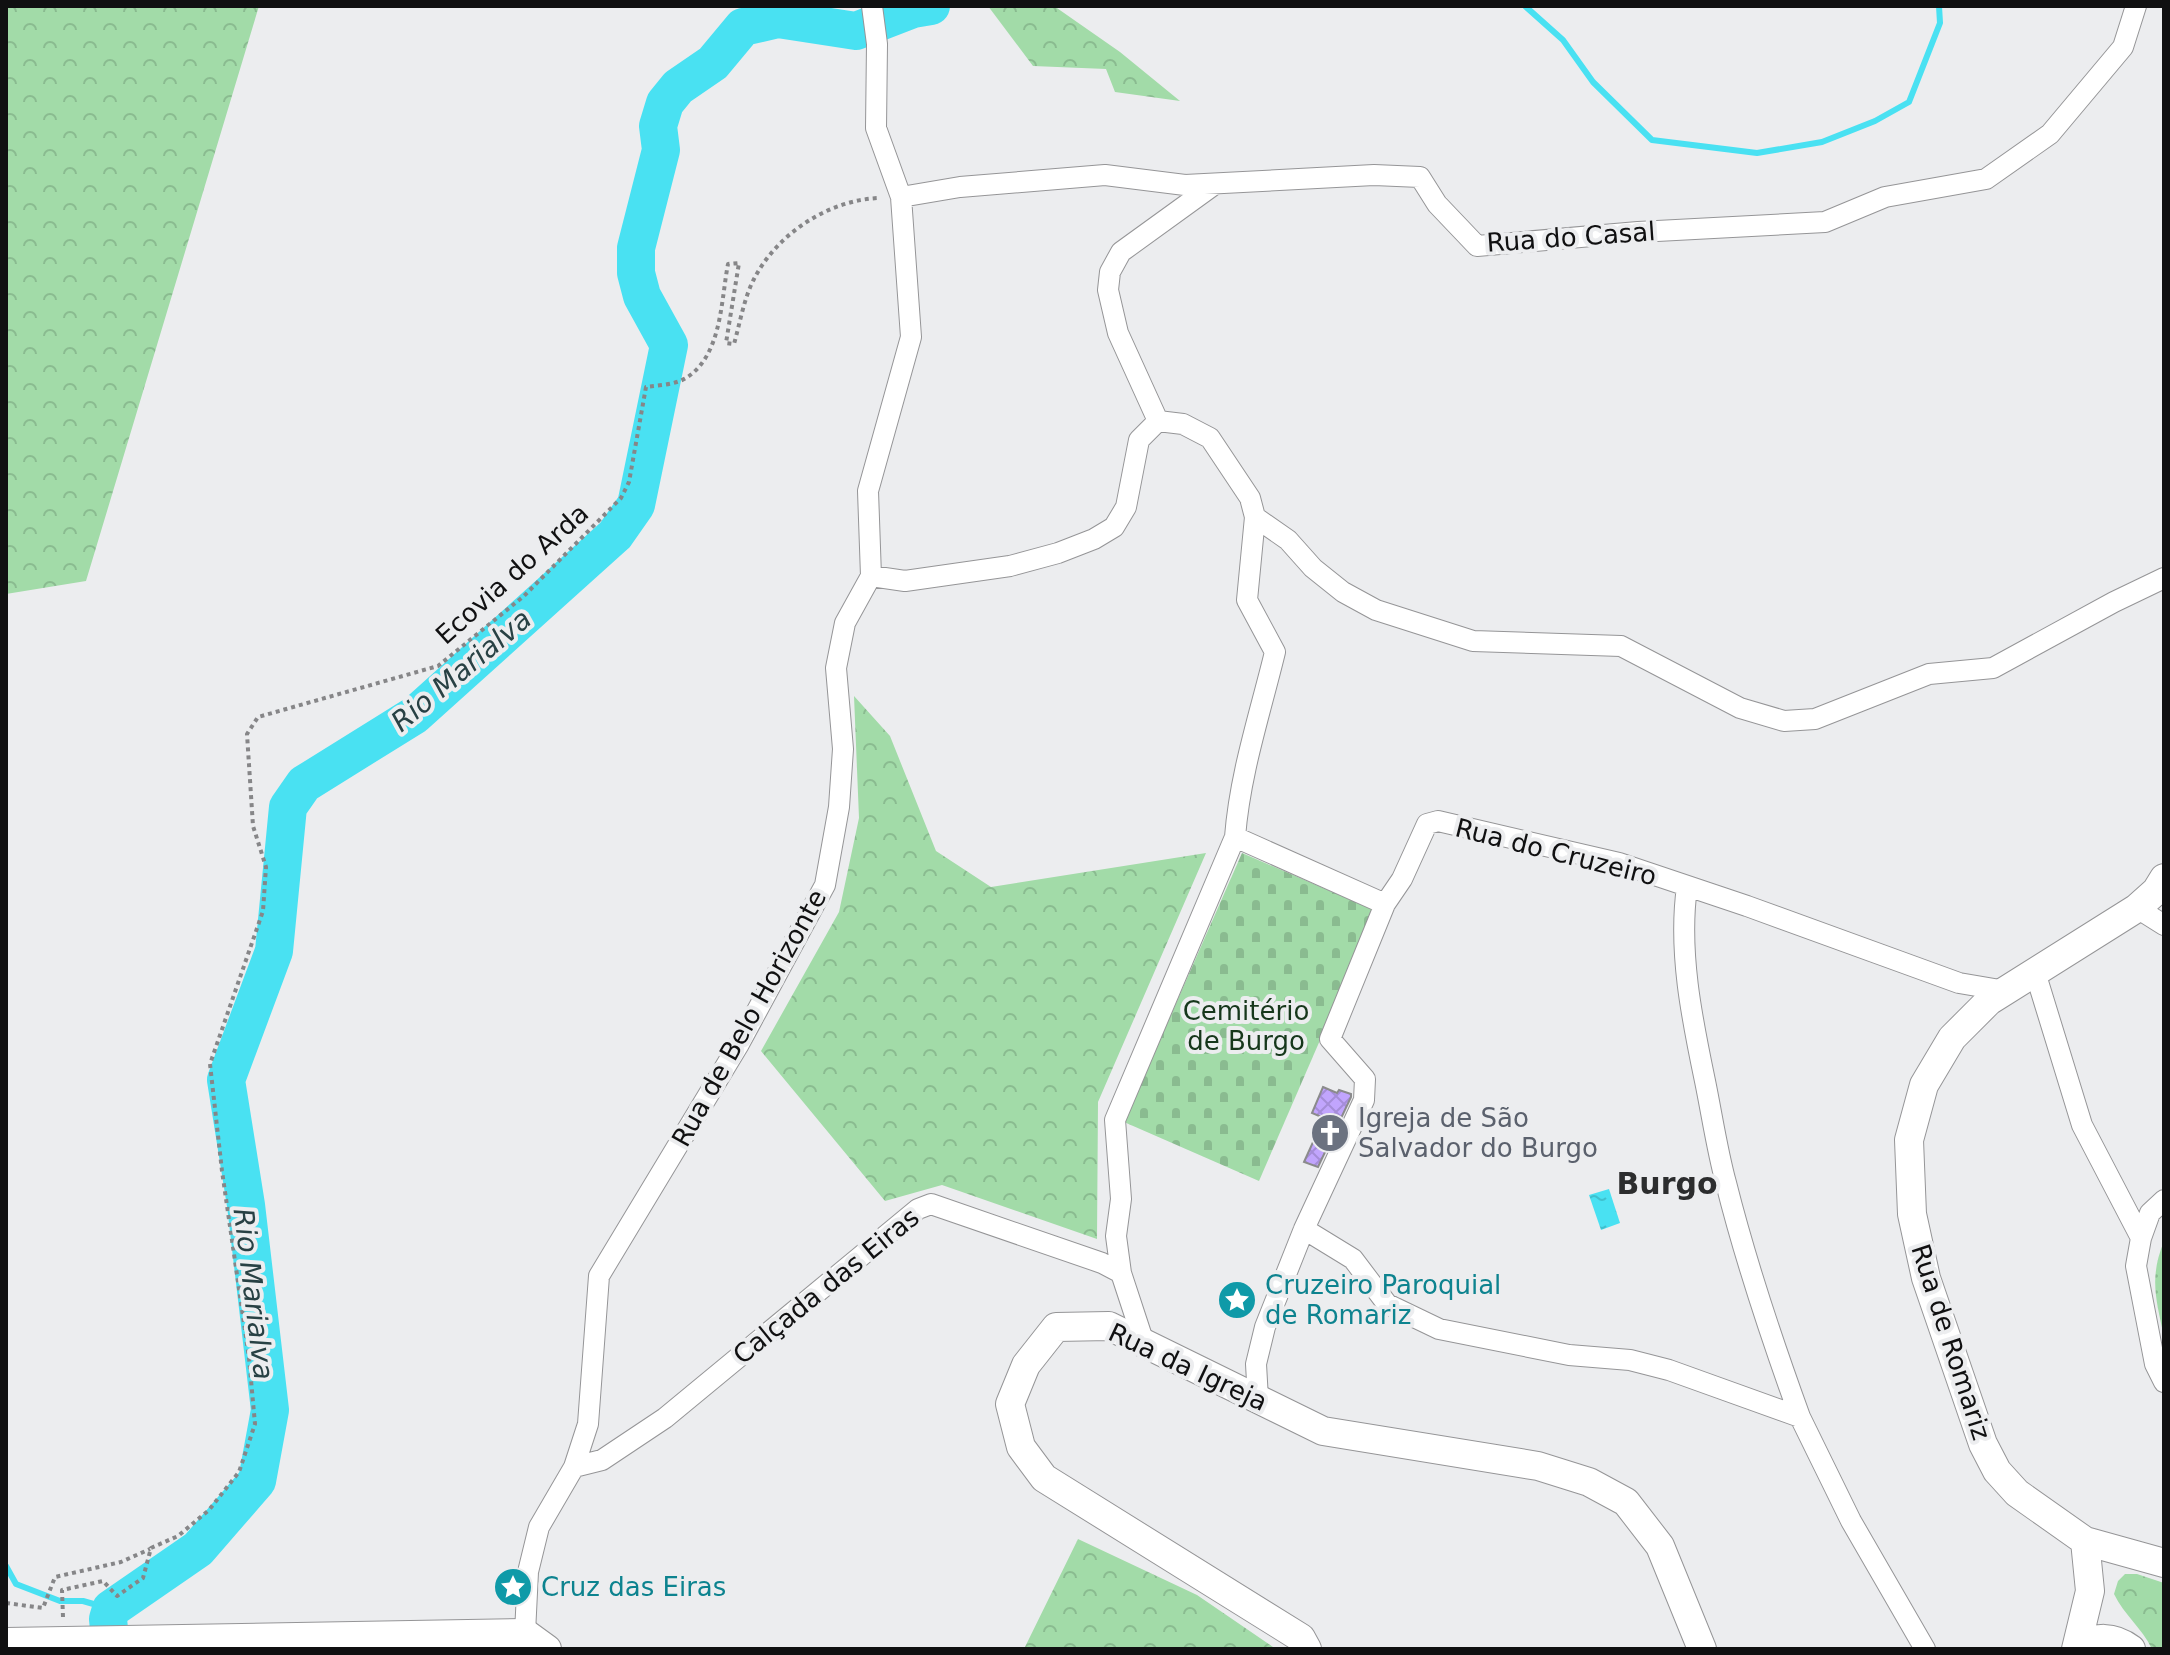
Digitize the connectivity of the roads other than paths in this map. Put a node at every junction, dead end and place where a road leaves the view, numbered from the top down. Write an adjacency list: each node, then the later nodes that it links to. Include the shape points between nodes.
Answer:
1 (872, 6): 4 (street, via 876,128)
2 (2136, 6): 3 (street, Rua do Casal, via 2123,47 2050,134 1986,179 1885,197 1825,222 1477,246 1437,204 1420,177)
3 (1215, 184): 4 (street, Rua do Casal, via 1105,175); 5 (street, via 1121,252 1110,272 1108,290 1118,333)
4 (901, 197): 7 (street, via 911,337 868,491)
5 (1158, 421): 6 (street, via 1183,424 1210,438 1250,498); 7 (street, via 1139,440 1126,507 1114,527 1094,539 1010,566 905,581)
6 (1255, 517): 8 (street, via 1343,592 1376,610 1473,641 1621,646 1740,708 1784,721 1815,719 1929,674 1993,668); 9 (street, via 1247,600 1275,652 1250,745)
7 (871, 576): 25 (street, Rua de Belo Horizonte, via 845,623 836,668 843,749 825,885 739,1044 599,1276 588,1424)
8 (2164, 578)
9 (1235, 837): 12 (street); 20 (street, via 1115,1120)
10 (2164, 878): 13 (street, Rua de Romariz)
11 (1687, 887): 12 (street, Rua do Cruzeiro, via 1619,863 1438,821 1427,824); 16 (street, Rua do Cruzeiro, via 1959,983); 24 (street, via 1683,913 1688,981 1725,1180)
12 (1385, 904): 18 (street, Rua do Cruzeiro, via 1330,1039 1365,1079 1364,1100)
13 (2137, 908): 14 (street); 15 (street, Rua de Romariz)
14 (2164, 925)
15 (2035, 972): 16 (street, Rua de Romariz); 19 (street, via 2082,1125)
16 (2006, 991): 26 (street, Rua de Romariz, via 1952,1038 1924,1085 1909,1140 1912,1214 1926,1278 1997,1471 2017,1493)
17 (2164, 1200): 19 (street, via 2150,1213)
18 (1304, 1229): 23 (street, via 1265,1327 1256,1364); 24 (street, via 1353,1259 1387,1304 1439,1329 1569,1355 1630,1360)
19 (2141, 1238): 22 (street, via 2136,1266 2155,1364)
20 (1121, 1273): 21 (street); 25 (street, Calçada das Eiras, via 931,1204 918,1209 665,1418 602,1460)
21 (1144, 1343): 23 (street, Rua da Igreja); 32 (street, Rua da Igreja, via 1109,1326 1056,1327 1026,1365 1010,1404 1021,1447 1044,1478 1301,1638)
22 (2164, 1382)
23 (1258, 1399): 33 (street, Rua da Igreja, via 1323,1431 1538,1466 1614,1495 1626,1502 1660,1546)
24 (1800, 1417): 34 (street, via 1851,1521)
25 (574, 1467): 29 (street, Rua de Belo Horizonte, via 539,1527 528,1572)
26 (2085, 1541): 27 (street, Rua de Romariz); 28 (street)
27 (2164, 1563)
28 (2090, 1591): 31 (street); 35 (street)
29 (536, 1641): 30 (street)
30 (6, 1642)
31 (2124, 1645): 35 (street, via 2095,1640)
32 (1307, 1649)
33 (1702, 1649)
34 (1925, 1649)
35 (2077, 1649)

